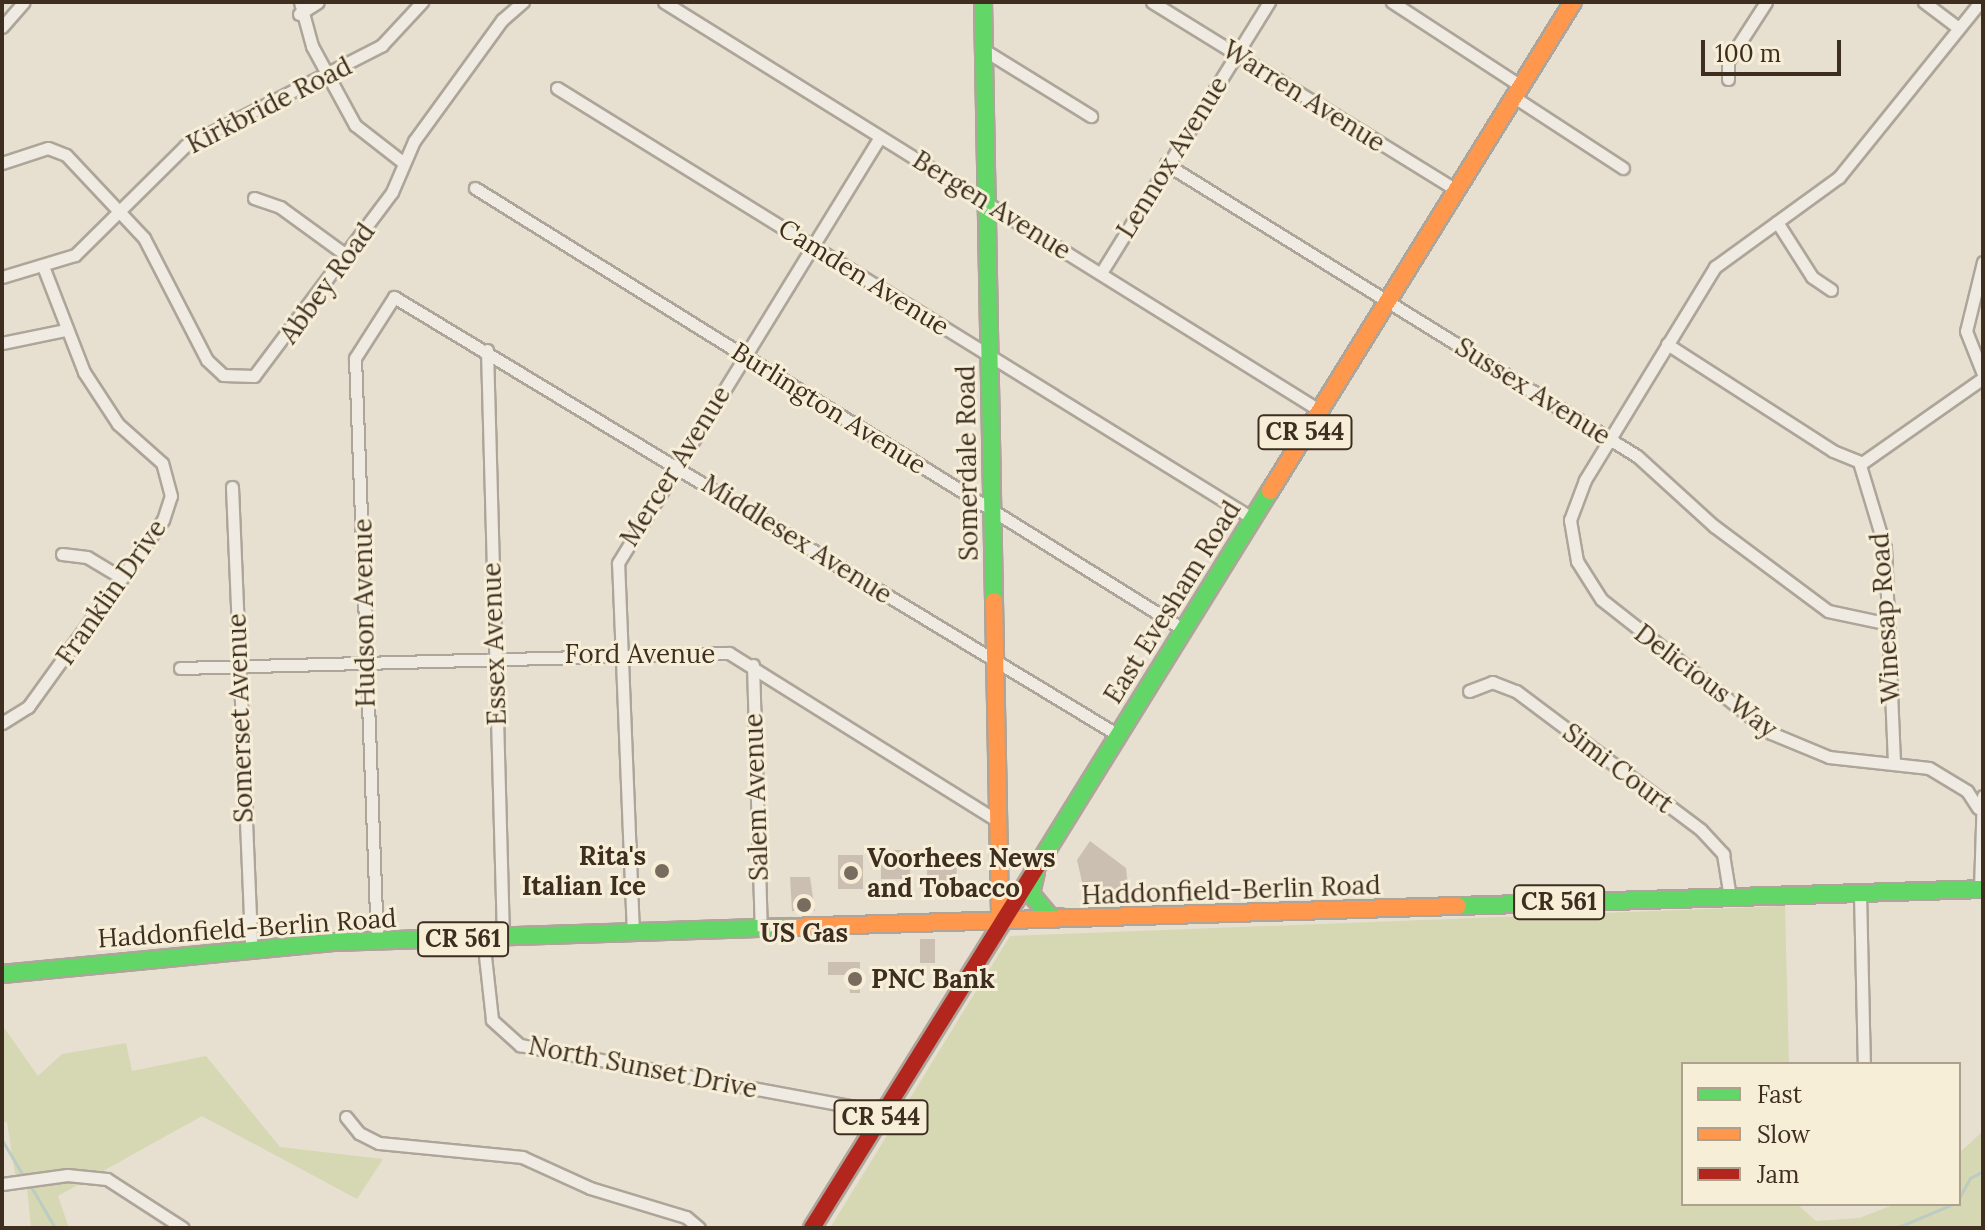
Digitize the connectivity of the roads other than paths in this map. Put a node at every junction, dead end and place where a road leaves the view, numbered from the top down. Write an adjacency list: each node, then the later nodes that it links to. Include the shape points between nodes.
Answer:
1 (24, 2): 16 (street)
2 (318, 2): 14 (street)
3 (422, 2): 19 (street, Kirkbride Road, via 394,36)
4 (523, 2): 25 (street, Abbey Road, via 496,29)
5 (664, 2): 24 (street, Bergen Avenue)
6 (983, 2): 17 (main road, Somerdale Road)
7 (1152, 2): 18 (street, Warren Avenue)
8 (1269, 2): 18 (street, Lennox Avenue)
9 (1392, 2): 22 (street)
10 (1573, 2): 22 (main road, East Evesham Road / CR 544)
11 (1766, 2): 20 (street, via 1728,61)
12 (1924, 2): 15 (street)
13 (1980, 2): 15 (street, Delicious Way)
14 (300, 8): 19 (street)
15 (1956, 26): 34 (street, Delicious Way, via 1839,177)
16 (2, 27)
17 (984, 50): 23 (street); 32 (main road, Somerdale Road)
18 (1236, 54): 27 (street, Lennox Avenue); 30 (street, Warren Avenue)
19 (328, 74): 25 (street, via 355,125); 33 (street, Kirkbride Road, via 185,146)
20 (1728, 79)
21 (557, 88): 35 (street, Camden Avenue)
22 (1518, 92): 28 (street); 30 (main road, East Evesham Road / CR 544)
23 (1091, 116)
24 (880, 137): 32 (street, Bergen Avenue); 35 (street, Mercer Avenue)
25 (401, 161): 36 (street, Abbey Road, via 392,192)
26 (2, 163): 33 (street, via 59,150)
27 (1166, 164): 39 (street, Lennox Avenue); 43 (street, Sussex Avenue)
28 (1623, 168)
29 (475, 188): 48 (street, Burlington Avenue)
30 (1456, 190): 43 (main road, East Evesham Road / CR 544)
31 (254, 198): 36 (street, via 280,207)
32 (988, 202): 39 (street, Bergen Avenue); 49 (main road, Somerdale Road)
33 (119, 215): 36 (street, Abbey Road, via 144,238 201,352 234,378 254,376 267,367); 38 (street, Kirkbride Road, via 75,255)
34 (1777, 222): 41 (street, via 1812,277); 46 (street, Delicious Way, via 1715,267)
35 (812, 245): 48 (street, Mercer Avenue); 49 (street, Camden Avenue)
36 (346, 255)
37 (1983, 262): 50 (street, via 1966,331)
38 (44, 269): 40 (street, Kirkbride Road); 44 (street, Franklin Drive)
39 (1101, 273): 51 (street, Bergen Avenue)
40 (2, 277)
41 (1831, 290)
42 (394, 297): 47 (street, Middlesex Avenue); 64 (street, Hudson Avenue, via 355,358)
43 (1388, 301): 51 (main road, East Evesham Road / CR 544); 52 (street, Sussex Avenue)
44 (65, 330): 45 (street); 59 (street, Franklin Drive, via 105,408 156,456 171,486 169,509)
45 (2, 343)
46 (1667, 344): 52 (street, Delicious Way); 53 (street)
47 (487, 350): 54 (street, Middlesex Avenue); 63 (street, Essex Avenue)
48 (744, 354): 54 (street, Mercer Avenue); 56 (street, Burlington Avenue)
49 (990, 355): 56 (main road, Somerdale Road); 57 (street, Camden Avenue)
50 (1983, 376): 53 (street)
51 (1319, 410): 57 (main road, East Evesham Road / CR 544)
52 (1610, 439): 60 (street, Sussex Avenue, via 1813,601 1842,617); 72 (street, Delicious Way, via 1570,520 1577,561 1601,599 1789,743 1829,757)
53 (1859, 462): 60 (street, Winesap Road, via 1885,548)
54 (677, 464): 62 (street, Mercer Avenue, via 618,563); 65 (street, Middlesex Avenue)
55 (232, 487): 66 (street, Somerset Avenue)
56 (991, 510): 61 (street, Burlington Avenue); 65 (main road, Somerdale Road)
57 (1252, 518): 61 (main road, East Evesham Road / CR 544)
58 (62, 554): 59 (street, via 87,557)
59 (122, 578): 70 (street, Franklin Drive, via 28,707)
60 (1889, 624): 72 (street, Winesap Road)
61 (1183, 629): 71 (main road, East Evesham Road / CR 544)
62 (622, 652): 63 (street, Ford Avenue); 67 (street, Ford Avenue, via 714,650); 84 (street, Mercer Avenue)
63 (494, 656): 64 (street, Ford Avenue); 86 (street, Essex Avenue)
64 (365, 660): 66 (street, Ford Avenue); 87 (street, Hudson Avenue)
65 (993, 663): 71 (street, Middlesex Avenue); 75 (main road, Somerdale Road)
66 (238, 665): 68 (street, Ford Avenue); 88 (street, Somerset Avenue)
67 (753, 665): 75 (street, Ford Avenue); 83 (street, Salem Avenue)
68 (180, 668)
69 (1469, 691): 79 (street, Simi Court, via 1492,682 1516,691 1701,830 1723,854)
70 (2, 723)
71 (1118, 735): 76 (main road, East Evesham Road / CR 544)
72 (1894, 762): 74 (street, Delicious Way, via 1954,780)
73 (1983, 796): 74 (street)
74 (1978, 808): 77 (street)
75 (995, 819): 81 (main road, Somerdale Road)
76 (1038, 862): 80 (main road, via 1031,894 1051,918); 81 (main road, East Evesham Road / CR 544)
77 (1981, 889): 78 (main road, Haddonfield-Berlin Road / CR 561)
78 (1860, 893): 79 (main road, Haddonfield-Berlin Road / CR 561); 91 (street)
79 (1730, 897): 80 (main road, Haddonfield-Berlin Road / CR 561)
80 (1064, 920): 81 (main road, Haddonfield-Berlin Road / CR 561)
81 (1000, 923): 82 (main road, Haddonfield-Berlin Road / CR 561); 89 (main road, East Evesham Road / CR 544)
82 (945, 924): 83 (main road, Haddonfield-Berlin Road / CR 561); 89 (main road, via 970,937)
83 (761, 929): 84 (main road, Haddonfield-Berlin Road / CR 561)
84 (633, 934): 86 (main road, Haddonfield-Berlin Road / CR 561)
85 (483, 938): 86 (main road, Haddonfield-Berlin Road / CR 561); 87 (main road, Haddonfield-Berlin Road / CR 561); 92 (street, North Sunset Drive, via 492,1020 520,1045)
86 (503, 938)
87 (377, 941): 88 (main road, Haddonfield-Berlin Road / CR 561)
88 (251, 949): 90 (main road, Haddonfield-Berlin Road / CR 561)
89 (976, 961): 92 (main road, East Evesham Road / CR 544)
90 (2, 974)
91 (1864, 1062)
92 (883, 1112): 97 (main road, East Evesham Road / CR 544)
93 (346, 1117): 96 (street, via 359,1133 379,1143 522,1157 590,1188 686,1217)
94 (2, 1184): 95 (street, via 67,1175 107,1179)
95 (183, 1228)
96 (699, 1228)
97 (812, 1228)

